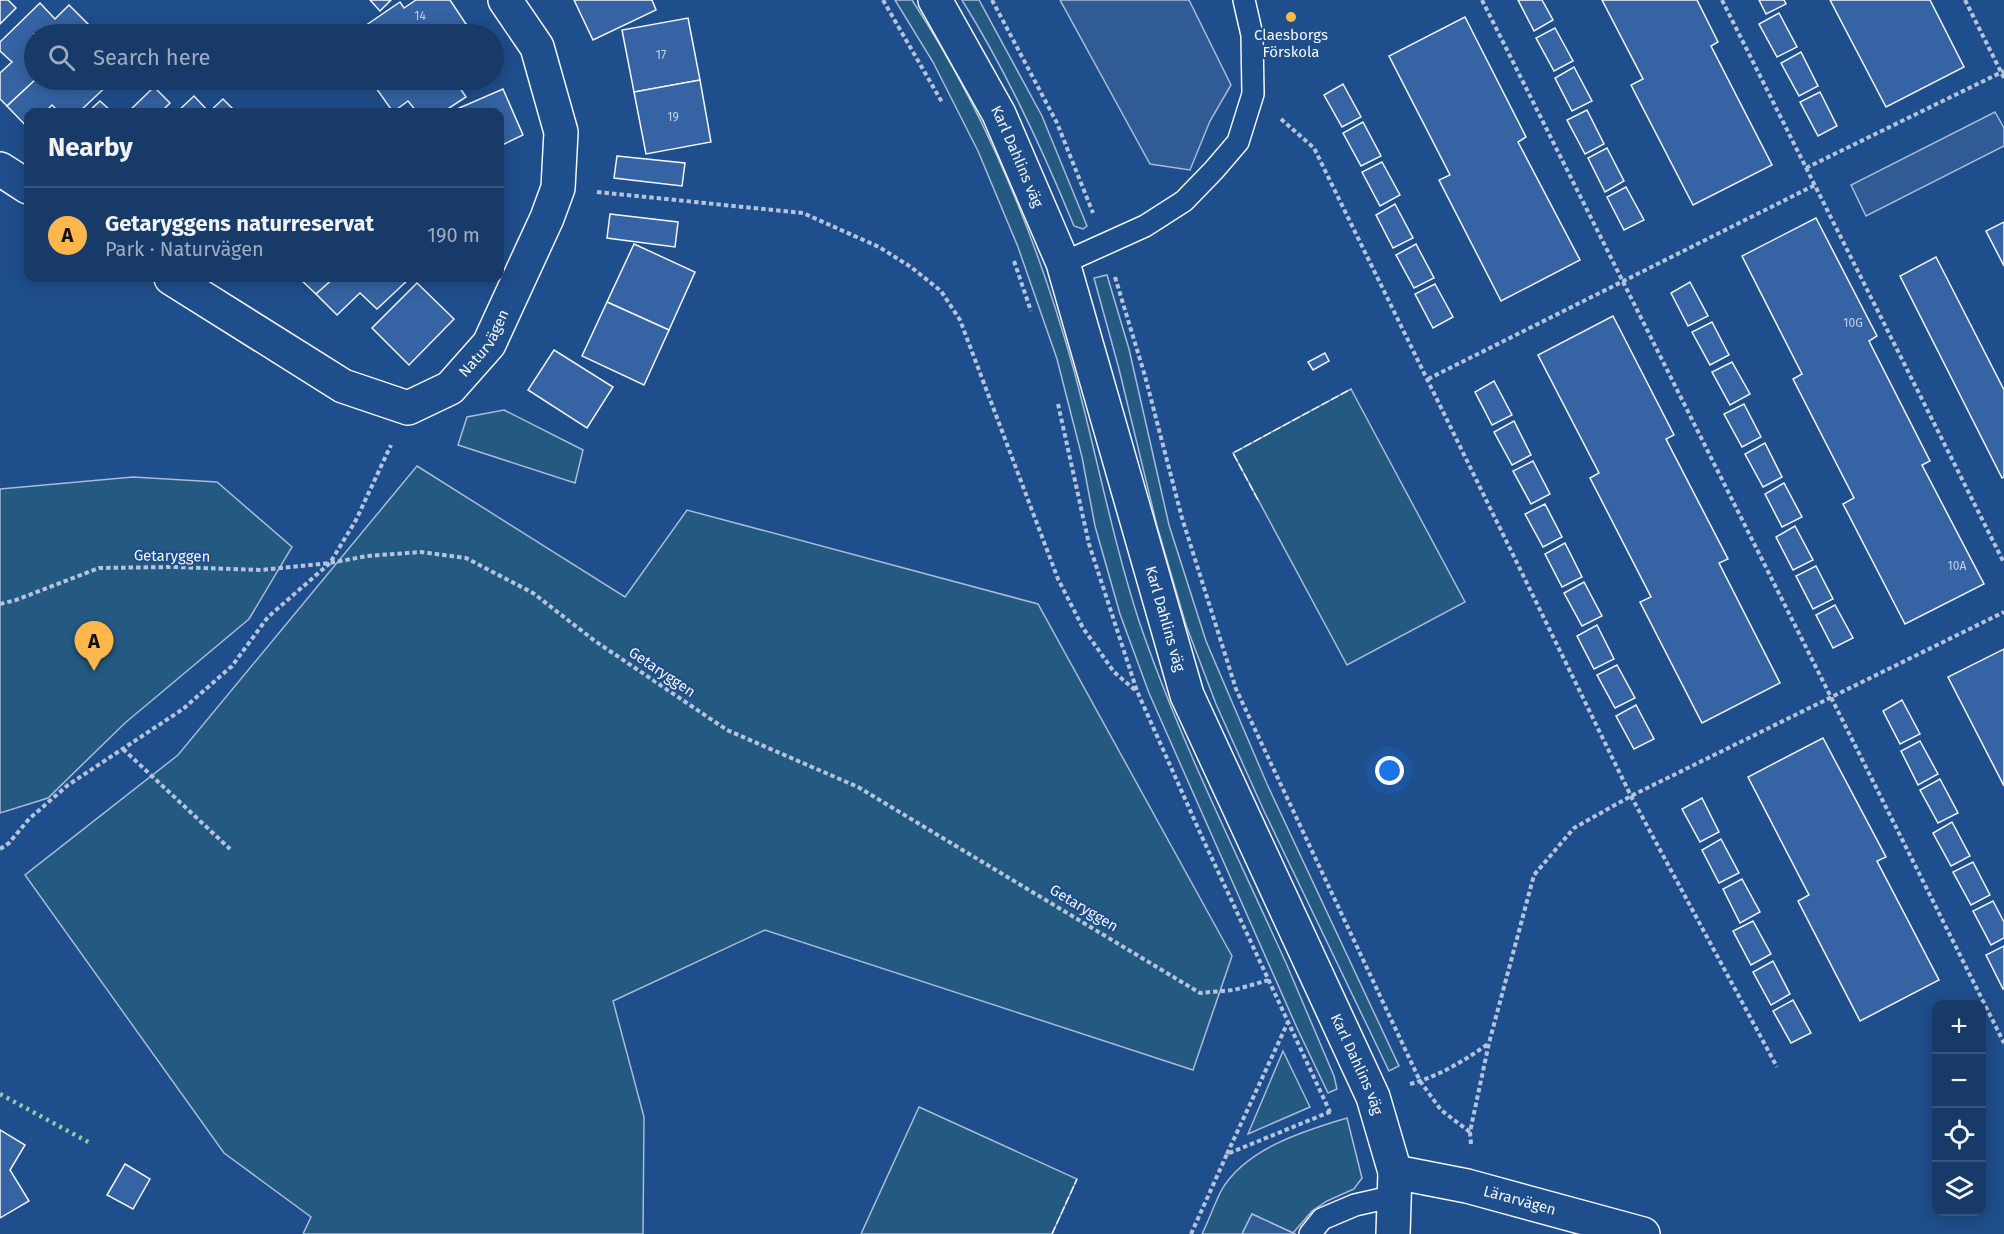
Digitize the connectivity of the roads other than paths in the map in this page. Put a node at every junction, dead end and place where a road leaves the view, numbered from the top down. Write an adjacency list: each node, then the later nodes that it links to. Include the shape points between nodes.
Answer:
1 (505, 0): 7 (street, Naturvägen, via 537,47 561,132 558,188 489,344 450,388 408,408 343,386)
2 (935, 0): 6 (street, Karl Dahlins väg, via 999,114)
3 (1244, 0): 6 (lane, via 1252,35 1253,94 1238,142 1184,201 1145,226)
4 (0, 169): 5 (street)
5 (24, 185)
6 (1063, 263): 8 (street, Karl Dahlins väg, via 1187,695 1373,1097)
7 (177, 282)
8 (1395, 1184): 9 (lane, via 1322,1220); 10 (street, Karl Dahlins väg); 11 (street, Lärarvägen, via 1467,1186)
9 (1310, 1234)
10 (1393, 1234)
11 (1643, 1234)

